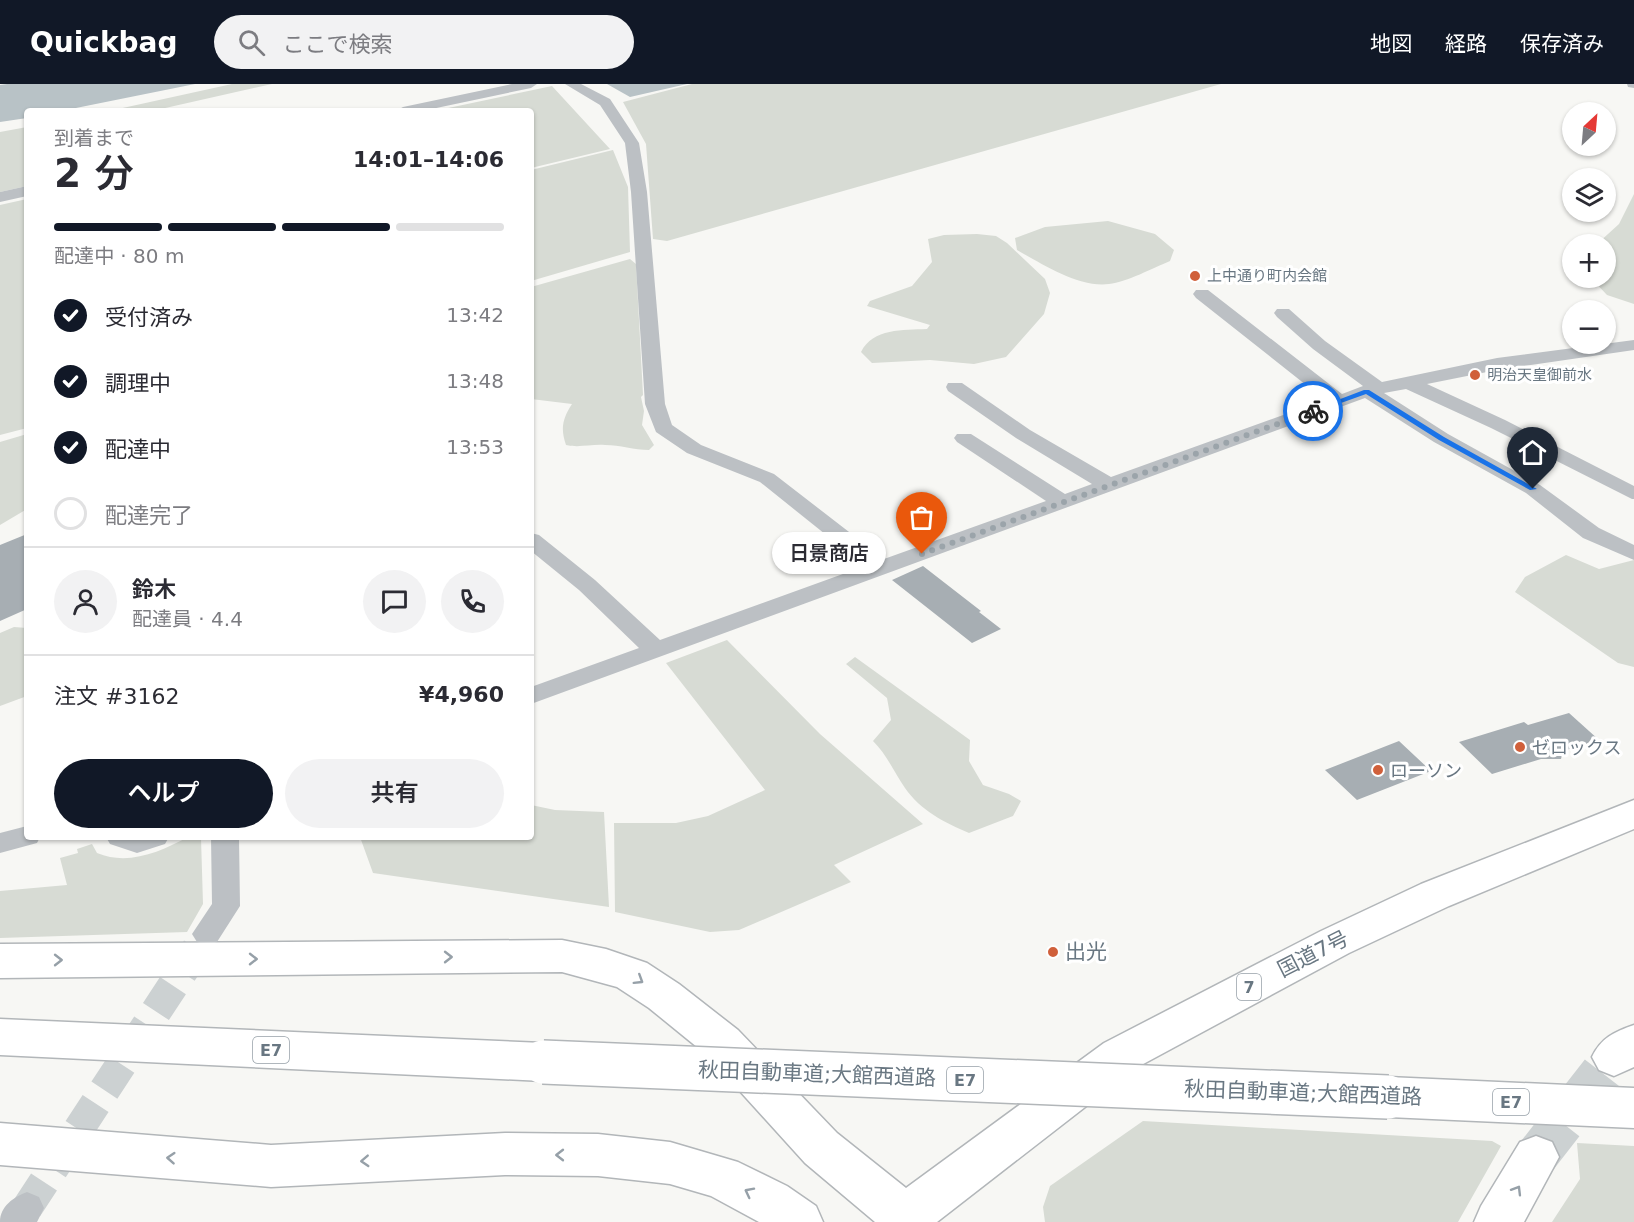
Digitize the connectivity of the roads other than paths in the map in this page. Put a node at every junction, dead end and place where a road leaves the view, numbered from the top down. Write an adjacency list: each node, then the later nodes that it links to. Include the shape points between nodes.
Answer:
1 (531, 84): 3 (street)
2 (572, 84): 19 (street, via 604,102 632,143 655,404 663,428 694,450 767,478)
3 (417, 108)
4 (24, 192): 5 (street)
5 (0, 197)
6 (1202, 294): 12 (street)
7 (1283, 313): 11 (street)
8 (1634, 345): 9 (street, via 1497,364)
9 (1407, 382): 11 (street); 15 (street)
10 (955, 387): 14 (street, via 1023,434)
11 (1372, 390): 12 (street); 18 (street, via 1441,438 1533,489 1591,533)
12 (1339, 401): 14 (street)
13 (964, 438): 16 (street)
14 (1109, 485): 16 (street)
15 (1632, 493)
16 (1063, 502): 19 (street)
17 (534, 542): 20 (street, via 587,585)
18 (1634, 553)
19 (882, 568): 20 (street)
20 (657, 651): 21 (street)
21 (534, 695)
22 (1634, 814): 34 (highway, 国道7号 / 7, via 1435,895 1335,942 1119,1056)
23 (24, 837): 27 (street)
24 (128, 840): 25 (street)
25 (146, 840)
26 (225, 840): 28 (street, via 226,906)
27 (0, 843)
28 (207, 934)
29 (0, 961): 34 (highway, one-way to 34, via 562,956 606,966 632,975 656,990 723,1043 821,1148)
30 (0, 1037): 31 (highway, 秋田自動車道;大館西道路 / E7, bridge)
31 (1634, 1108)
32 (0, 1144): 35 (highway, one-way to 32, via 770,1202 721,1178 670,1163 598,1155 505,1154 271,1166)
33 (1536, 1157): 36 (highway, one-way to 33)
34 (905, 1220)
35 (799, 1222)
36 (1497, 1222)

